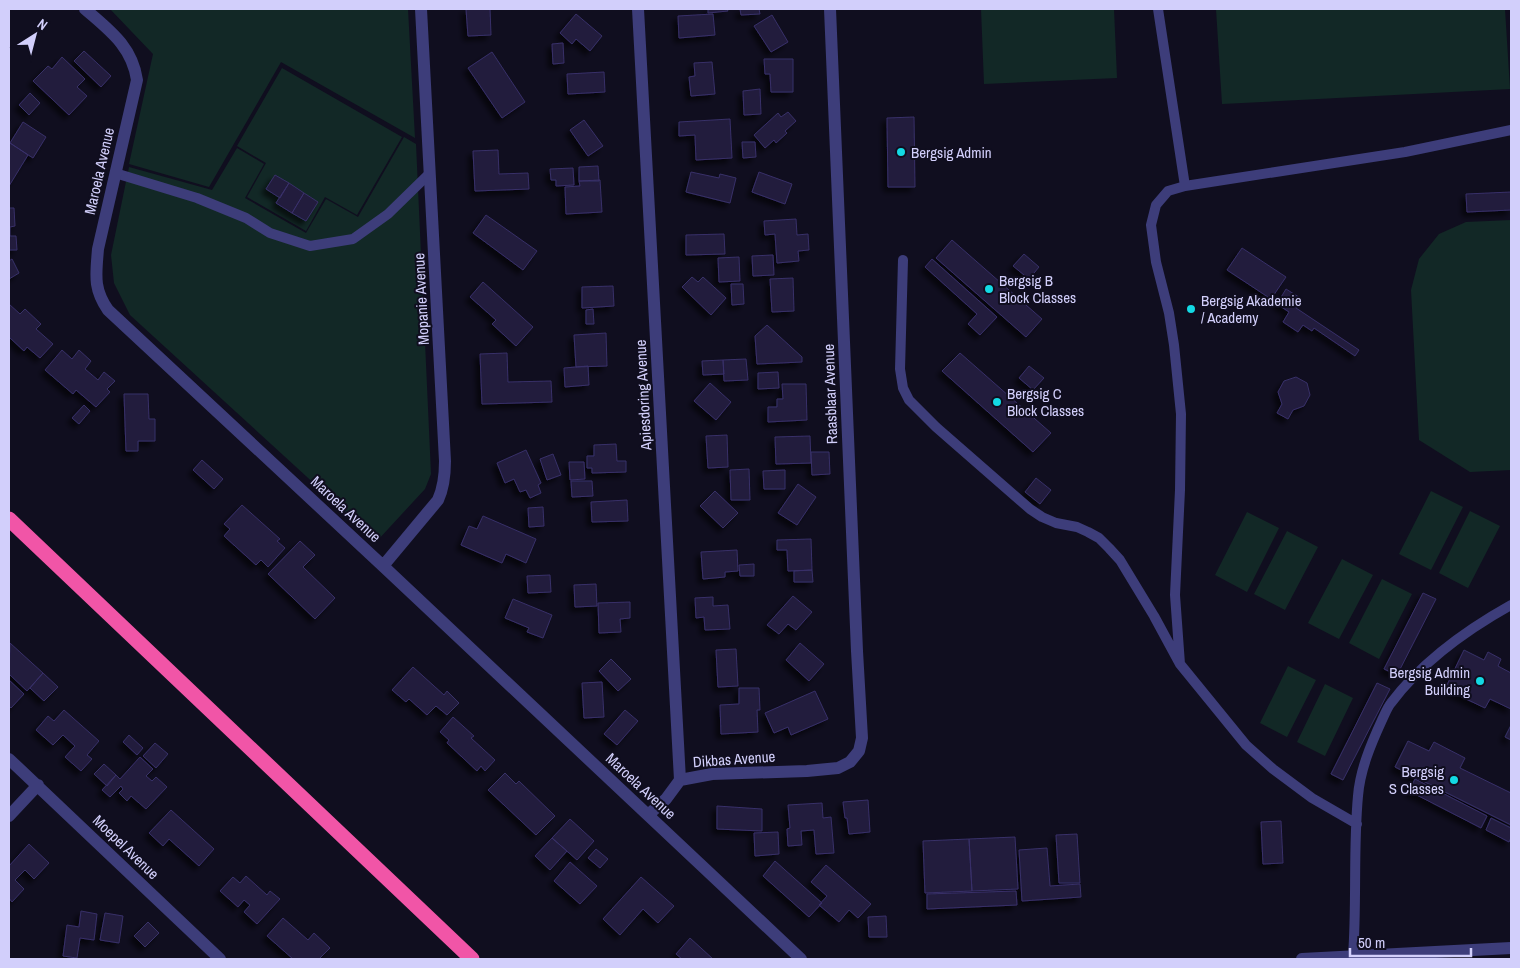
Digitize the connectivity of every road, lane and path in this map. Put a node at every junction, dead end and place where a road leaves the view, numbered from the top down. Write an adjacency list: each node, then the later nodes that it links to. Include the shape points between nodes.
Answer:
1 (86, 9): 7 (street, Maroela Avenue, via 121,41 135,67 137,80)
2 (421, 9): 8 (street, Mopanie Avenue)
3 (638, 9): 17 (street, Apiesdoring Avenue)
4 (830, 9): 16 (street, Raasblaar Avenue, via 862,738 859,751 850,762)
5 (1158, 9): 9 (lane)
6 (1511, 130): 9 (lane, via 1405,152)
7 (115, 173): 8 (lane, via 197,198 246,218 270,232 310,246 353,239 388,214); 12 (street, Maroela Avenue, via 98,249 96,275 97,291 108,310)
8 (430, 173): 12 (street, Mopanie Avenue, via 445,478 435,504)
9 (1185, 186): 14 (lane, via 1168,191 1156,205 1150,225 1173,337 1181,414 1175,596)
10 (903, 260): 14 (lane, via 900,369 909,400 1030,509 1056,523 1088,532 1109,548 1120,560)
11 (9, 519): 26 (highway)
12 (383, 566): 19 (street, Maroela Avenue)
13 (1511, 605): 21 (lane, via 1445,650 1390,704 1363,771)
14 (1180, 664): 21 (lane, via 1246,744 1312,798)
15 (9, 759): 18 (street, Moepel Avenue)
16 (838, 768): 17 (street, Dikbas Avenue, via 807,772 712,774)
17 (680, 780): 19 (street, Dikbas Avenue)
18 (38, 786): 20 (street); 25 (street, Moepel Avenue)
19 (648, 815): 27 (street, Maroela Avenue)
20 (9, 816)
21 (1357, 824): 23 (lane)
22 (1511, 948): 23 (street)
23 (1353, 956): 24 (street)
24 (1338, 958): 28 (street)
25 (220, 959)
26 (472, 959)
27 (800, 959)
28 (1302, 959)

